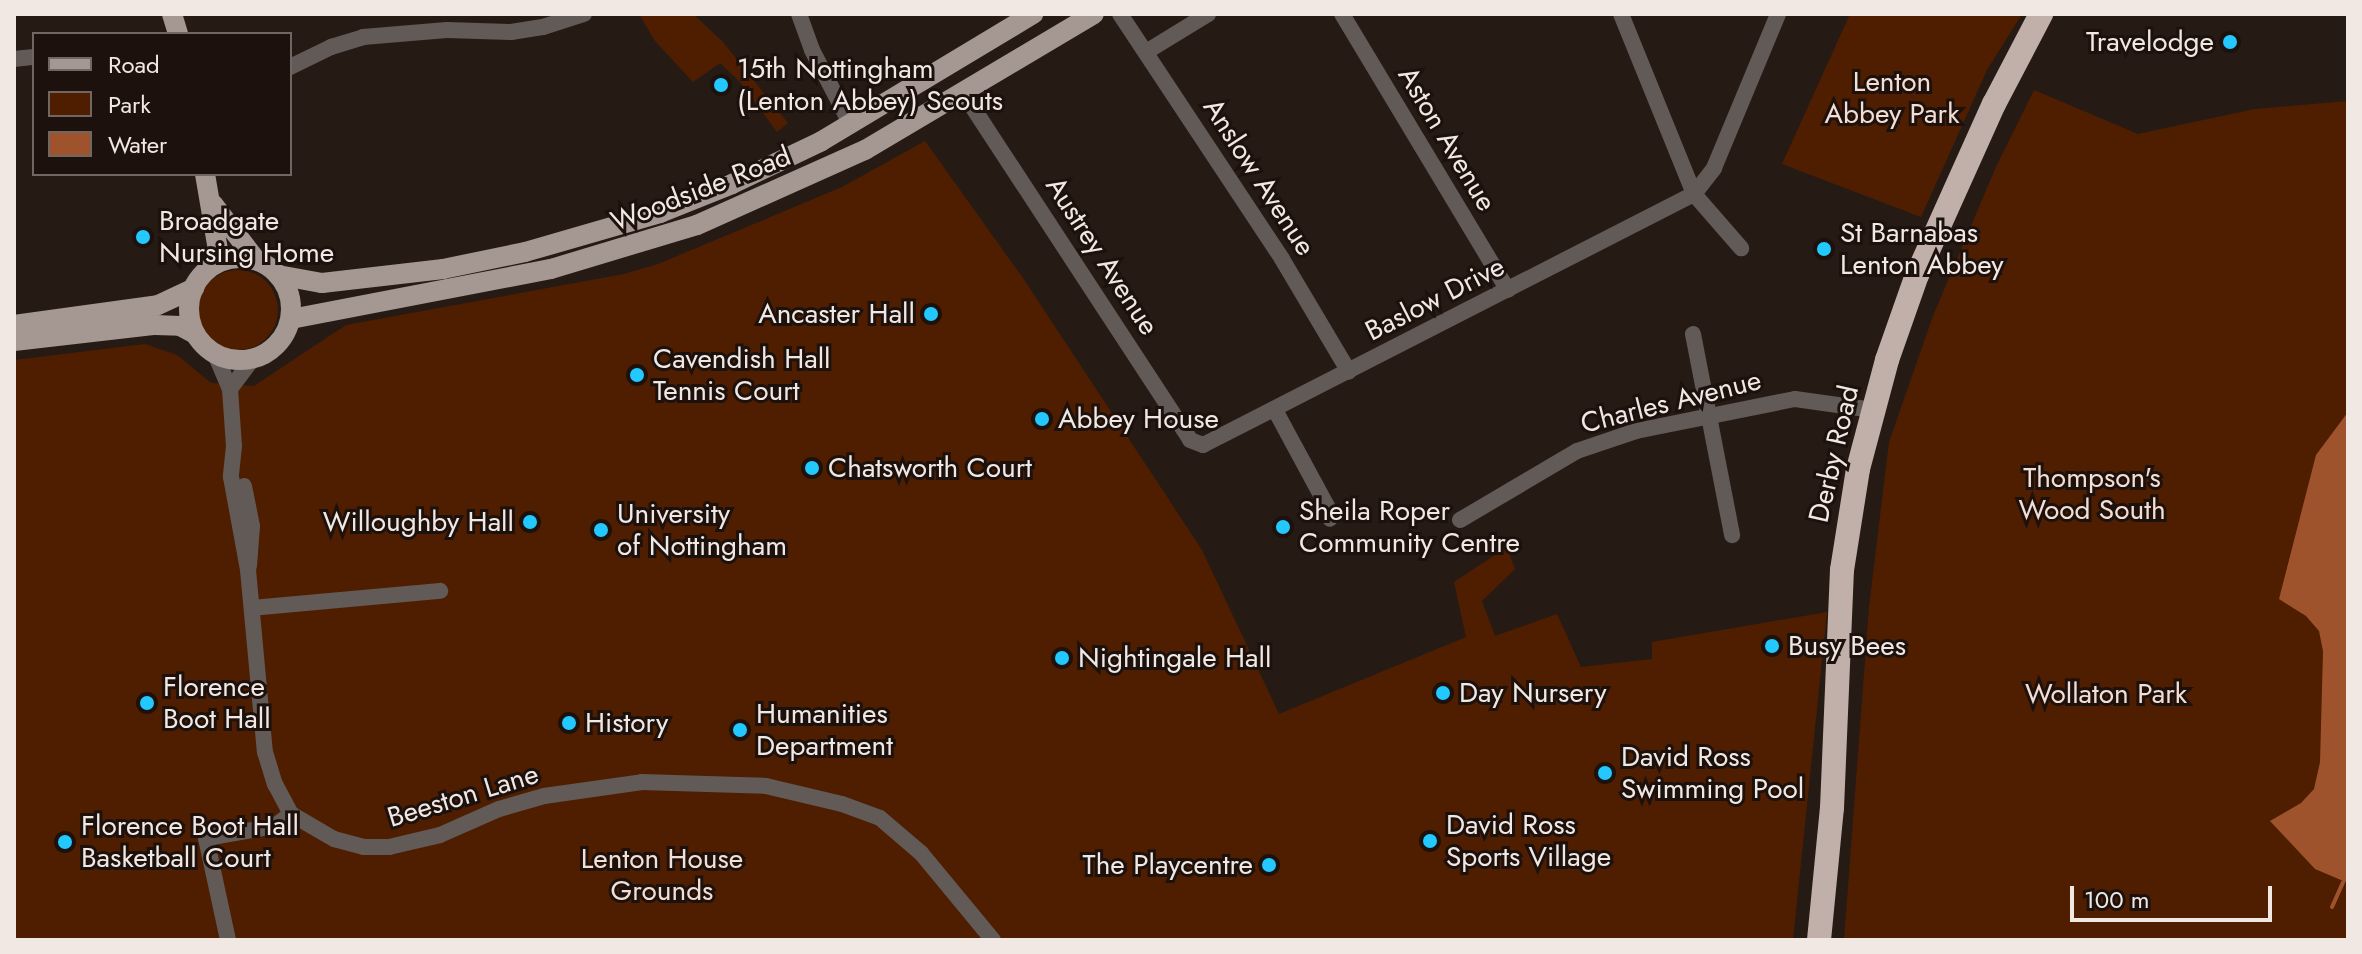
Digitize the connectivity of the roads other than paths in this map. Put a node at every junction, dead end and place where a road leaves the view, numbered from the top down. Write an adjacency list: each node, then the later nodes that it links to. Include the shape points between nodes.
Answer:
1 (584, 14): 12 (street, via 511,32 447,30 363,37)
2 (799, 14): 14 (street)
3 (1033, 14): 14 (main road, Woodside Road)
4 (1094, 14): 13 (main road, Woodside Road)
5 (1120, 14): 11 (street, Anslow Avenue)
6 (1208, 14): 11 (street)
7 (1342, 14): 24 (street, Aston Avenue)
8 (1621, 14): 17 (street)
9 (1778, 14): 17 (street, via 1714,168)
10 (2041, 14): 35 (highway, Derby Road, via 1917,275)
11 (1146, 52): 32 (street, Anslow Avenue)
12 (292, 66)
13 (964, 94): 15 (main road, Woodside Road); 37 (street, Austrey Avenue)
14 (851, 125): 15 (main road); 22 (main road, Woodside Road, via 732,184 604,232 443,269 322,283)
15 (865, 150): 25 (main road, Woodside Road, via 742,208 646,243 551,269)
16 (205, 176): 18 (main road)
17 (1694, 194): 19 (street); 24 (street, Baslow Drive)
18 (211, 201): 20 (main road); 21 (main road)
19 (1741, 248)
20 (256, 260): 21 (main road); 22 (main road)
21 (220, 262): 23 (main road)
22 (278, 275): 25 (main road, via 290,295)
23 (194, 288): 26 (main road, via 158,305); 27 (main road, via 189,315)
24 (1508, 290): 32 (street, Baslow Drive)
25 (291, 319): 31 (main road, via 280,341)
26 (14, 325)
27 (195, 334): 29 (main road, via 180,326 155,325); 30 (main road)
28 (1693, 334): 36 (street)
29 (14, 341)
30 (215, 354): 31 (main road); 33 (street)
31 (253, 359): 33 (street)
32 (1349, 372): 34 (street, Baslow Drive)
33 (230, 389): 38 (street)
34 (1275, 410): 37 (street, Baslow Drive); 39 (street)
35 (1873, 410): 36 (street, Charles Avenue, via 1807,398); 48 (highway, Derby Road, via 1845,531 1832,808)
36 (1709, 416): 40 (street, Charles Avenue, via 1588,446 1488,494); 41 (street)
37 (1198, 445)
38 (234, 446): 42 (street, via 252,526); 42 (street, via 231,477)
39 (1330, 519)
40 (1460, 520)
41 (1732, 535)
42 (250, 564): 44 (street)
43 (440, 591): 44 (street)
44 (252, 608): 45 (street, via 265,752)
45 (291, 814): 46 (street, via 275,826 206,838); 47 (street, Beeston Lane, via 334,839 389,847 440,835 544,796 642,782 766,786 880,818 921,853)
46 (228, 940)
47 (993, 940)
48 (1819, 940)

